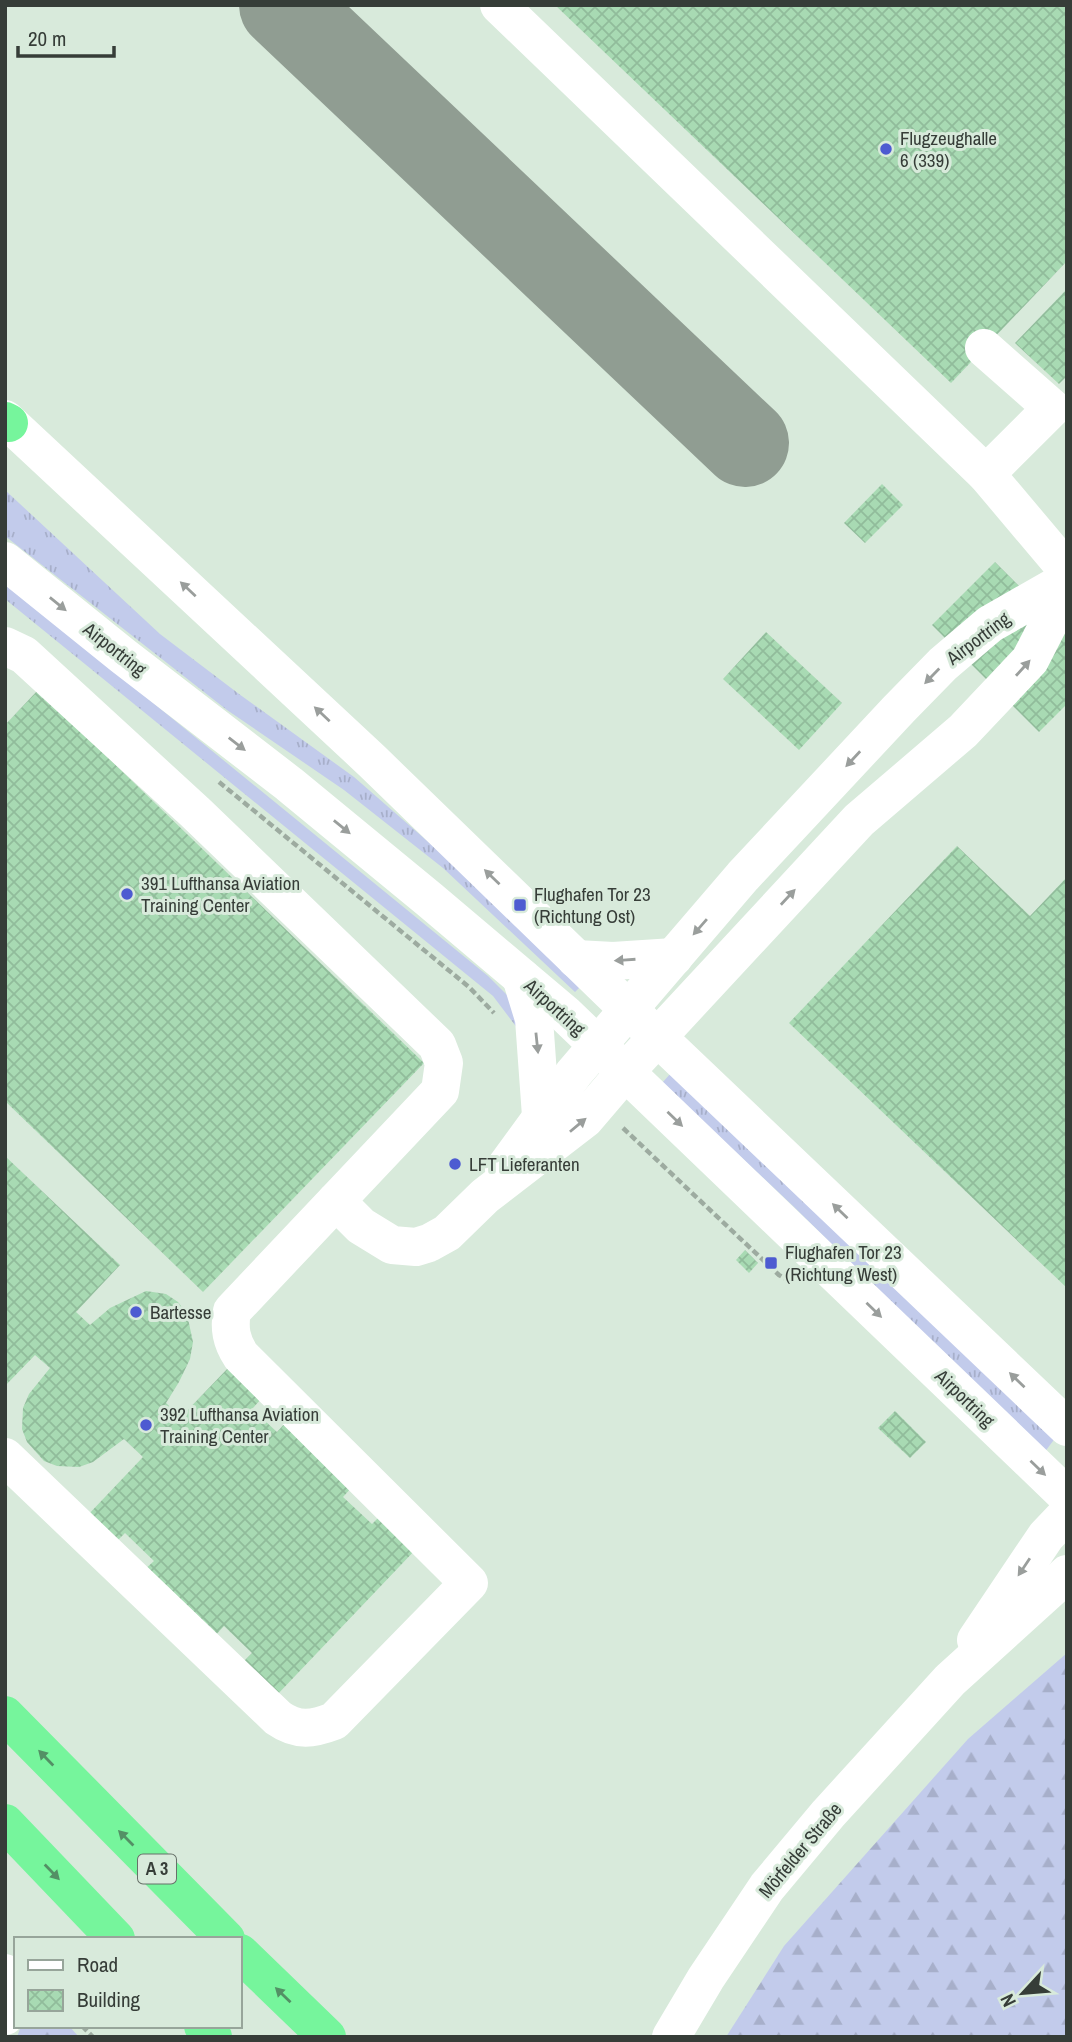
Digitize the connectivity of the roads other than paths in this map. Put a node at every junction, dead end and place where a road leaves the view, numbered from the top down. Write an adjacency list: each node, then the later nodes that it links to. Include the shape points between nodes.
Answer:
1 (499, 5): 5 (street)
2 (984, 348): 3 (street)
3 (1059, 401): 5 (street)
4 (7, 421): 14 (street, one-way to 4, via 372,761)
5 (986, 474): 7 (street)
6 (5, 561): 15 (street, Airportring, one-way to 15, via 289,784)
7 (1067, 570)
8 (1067, 580): 11 (street, Airportring, one-way to 11, via 990,624)
9 (1067, 587): 12 (street, one-way to 9, via 1030,660)
10 (5, 646): 22 (street, via 24,655 195,812 437,1045 444,1063 440,1091)
11 (899, 709): 12 (street); 13 (street, Airportring, one-way to 13)
12 (940, 751): 17 (street, one-way to 12, via 859,820)
13 (674, 957): 14 (street, one-way to 14); 16 (street, Airportring)
14 (576, 960): 16 (street)
15 (521, 977): 18 (street, Airportring); 20 (street, one-way to 20, via 534,1019)
16 (629, 1010): 17 (street); 18 (street, Airportring)
17 (658, 1037): 19 (street); 23 (street, one-way to 17)
18 (598, 1045): 19 (street, Airportring); 20 (street, Airportring)
19 (626, 1071): 21 (street, one-way to 19, via 585,1119); 25 (street, Airportring, one-way to 25)
20 (541, 1116): 21 (street, Airportring)
21 (485, 1196): 22 (street, via 447,1233 416,1247 377,1238)
22 (336, 1201): 24 (street, via 232,1311 233,1344 468,1583 334,1721 304,1729 278,1718)
23 (1067, 1427)
24 (5, 1457)
25 (1067, 1496)
26 (1067, 1514): 28 (street, Mörfelder Straße, one-way to 28, via 1046,1536)
27 (1067, 1574): 28 (street, Mörfelder Straße)
28 (950, 1680): 37 (street, Mörfelder Straße, via 767,1888)
29 (5, 1715): 32 (highway, A 3, one-way to 29)
30 (5, 1823): 31 (highway, one-way to 31)
31 (114, 1937)
32 (224, 1937)
33 (242, 1955): 36 (highway, one-way to 33)
34 (5, 1973): 35 (street)
35 (5, 2016)
36 (327, 2037)
37 (671, 2037)

